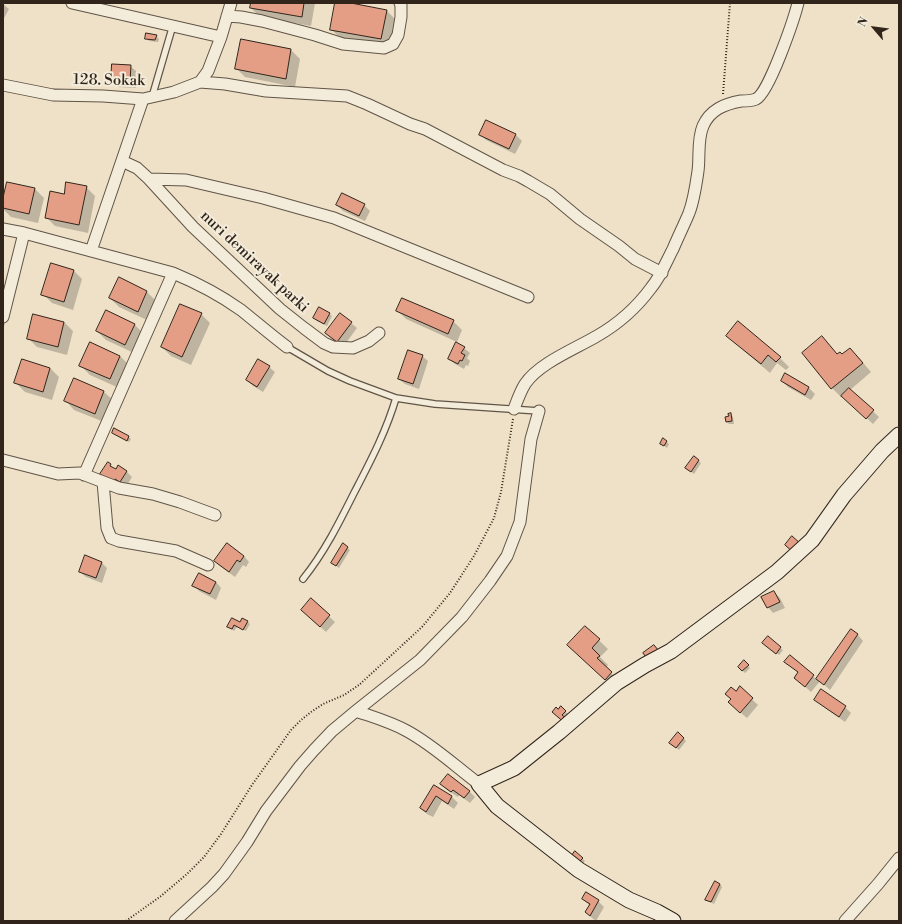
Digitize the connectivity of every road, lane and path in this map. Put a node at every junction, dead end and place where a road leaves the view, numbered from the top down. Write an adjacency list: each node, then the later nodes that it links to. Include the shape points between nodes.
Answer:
1 (72, 3): 7 (street)
2 (231, 3): 6 (street)
3 (400, 3): 6 (street, via 398,35 393,44 384,48 343,44 262,21)
4 (730, 3): 12 (path)
5 (798, 3): 12 (street, via 782,50 761,95 756,99)
6 (227, 16): 8 (street)
7 (173, 25): 8 (street); 11 (lane)
8 (221, 37): 9 (street, via 208,71)
9 (200, 82): 11 (street, 128. Sokak, via 174,92); 19 (street, via 266,91 347,96 367,104 425,129 528,181 550,194 636,259)
10 (3, 86): 11 (street, 128. Sokak, via 54,95)
11 (147, 98): 13 (street)
12 (722, 106): 19 (street, via 714,110 702,127 693,199)
13 (122, 160): 14 (street, nuri demirayak parki, via 137,168); 17 (street)
14 (149, 179): 21 (street, via 186,180 334,218); 23 (street, nuri demirayak parki, via 193,227 274,303 324,343 333,347 353,348)
15 (3, 229): 16 (street)
16 (24, 233): 17 (street); 20 (street)
17 (91, 251): 18 (street)
18 (173, 272): 24 (street, via 222,297); 30 (street)
19 (662, 273): 26 (street, via 639,303 620,320 535,372 518,396)
20 (7, 287): 22 (street)
21 (528, 297)
22 (3, 317)
23 (379, 333)
24 (286, 347): 25 (lane, via 345,379)
25 (396, 398): 26 (lane, via 435,404); 34 (lane, via 375,453 332,536)
26 (514, 409): 27 (lane); 38 (path, via 501,492 494,518 450,593 422,627 359,685 323,704 300,720 204,856 172,887)
27 (539, 411): 35 (street, via 531,439 520,522 507,556 462,617 420,660)
28 (899, 435): 36 (street, via 844,495 812,540 777,572 671,651 616,683 514,768)
29 (3, 460): 30 (street, via 58,474)
30 (84, 475): 31 (street)
31 (104, 482): 32 (street, via 118,488 180,502); 33 (street, via 107,528 111,538 176,551)
32 (215, 515)
33 (208, 565)
34 (303, 579)
35 (356, 711): 36 (street, via 396,726 418,738); 39 (street, via 332,731 300,766 224,874)
36 (479, 784): 40 (street, via 498,806 579,870 629,900)
37 (899, 858): 41 (street)
38 (126, 921)
39 (174, 921)
40 (672, 921)
41 (845, 921)

